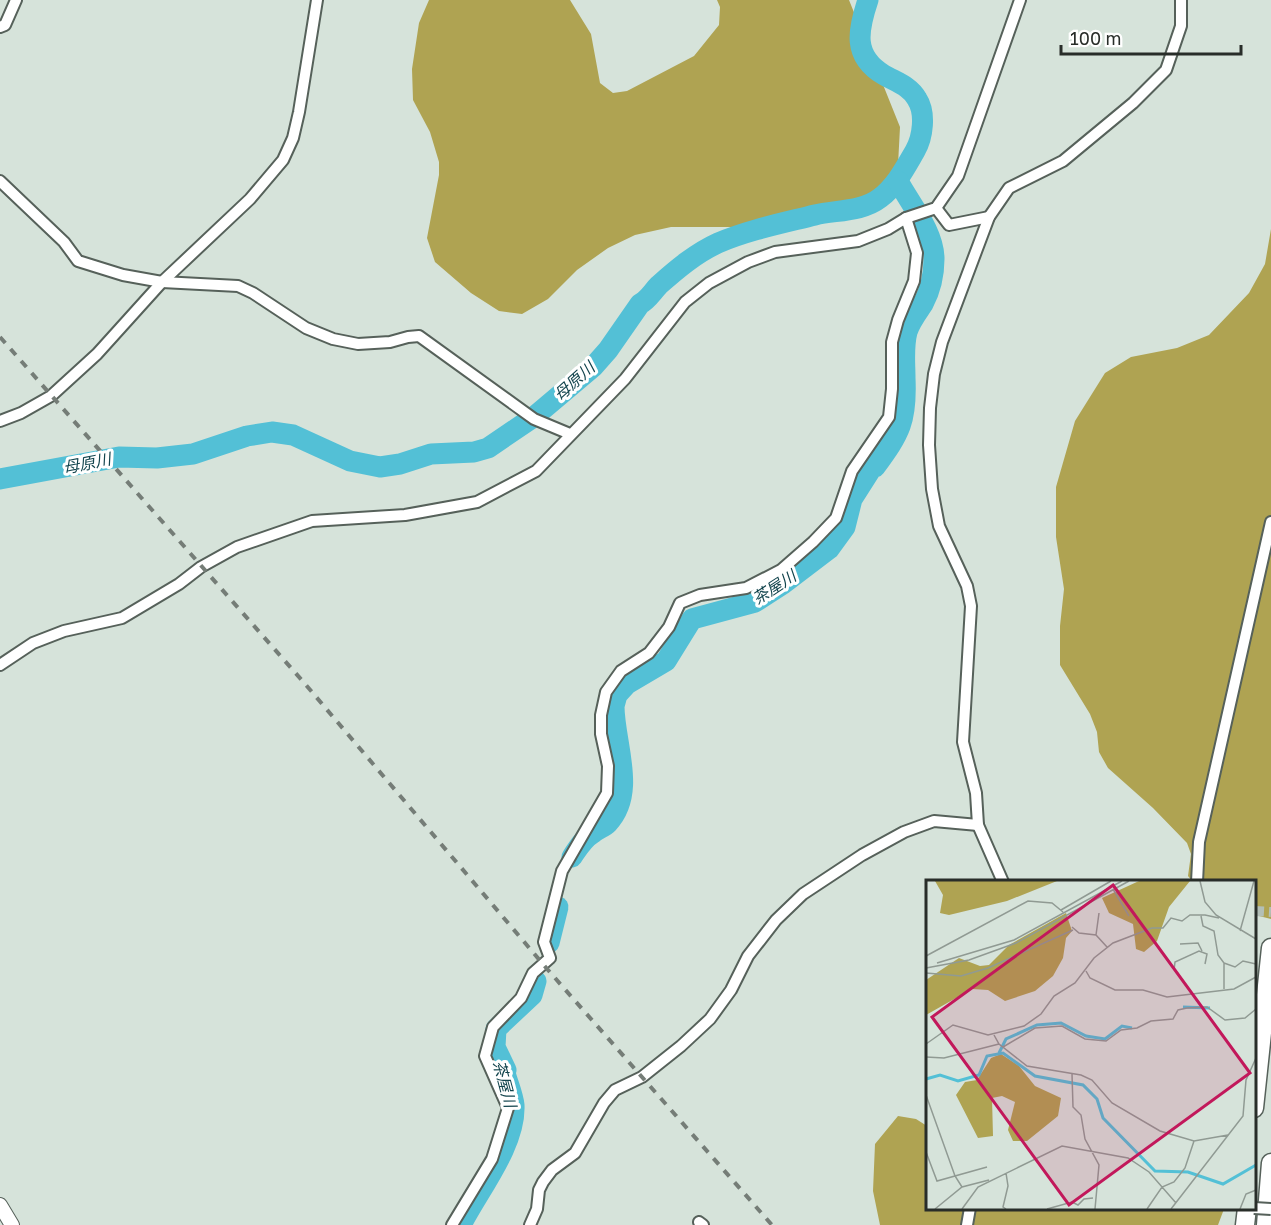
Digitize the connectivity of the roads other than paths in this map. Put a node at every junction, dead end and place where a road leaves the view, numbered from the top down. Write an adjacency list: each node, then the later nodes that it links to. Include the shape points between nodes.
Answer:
1 (16, 0): 5 (street, via 5,25)
2 (317, 0): 10 (street, via 299,112 283,160 250,199)
3 (1020, 0): 7 (street, via 958,176)
4 (1181, 0): 8 (street, via 1181,26 1166,70 1063,161 1009,188)
5 (0, 27)
6 (0, 181): 10 (street, via 64,242 78,261)
7 (936, 208): 8 (street, via 950,225); 9 (street)
8 (989, 217): 15 (street, via 942,342 934,374 929,446 939,526 967,586 971,606 963,742 976,793)
9 (906, 218): 12 (street, via 858,240 775,252 709,283 684,302 625,379); 27 (street, via 917,253 915,281 892,342 889,417 852,471 836,518 781,570 746,588 700,595 680,603 650,653 621,671 606,692 601,724 608,766 607,793 562,872 544,942 550,957 533,973 521,998 494,1027 486,1056 508,1108 492,1159)
10 (162, 282): 11 (street, via 97,354 51,396); 12 (street, via 238,286 306,328 333,339 358,344 419,336 534,419)
11 (0, 421)
12 (570, 434): 14 (street, via 536,471 477,502 405,514 312,521 237,547 122,618 53,635)
13 (1271, 522): 17 (street, via 1198,842)
14 (0, 665)
15 (978, 825): 16 (street); 28 (street, via 934,821 904,832 803,894 748,956 710,1019 642,1077 615,1090 575,1153 543,1182)
16 (1002, 880)
17 (1197, 880)
18 (1271, 948): 19 (highway)
19 (1256, 1089)
20 (1271, 1163): 31 (highway)
21 (0, 1205): 26 (main road)
22 (1256, 1208): 23 (street, bridge)
23 (1271, 1209)
24 (970, 1210): 29 (street)
25 (1246, 1210): 30 (highway)
26 (12, 1225)
27 (452, 1225)
28 (530, 1225)
29 (967, 1225)
30 (1245, 1225)
31 (1266, 1225)

